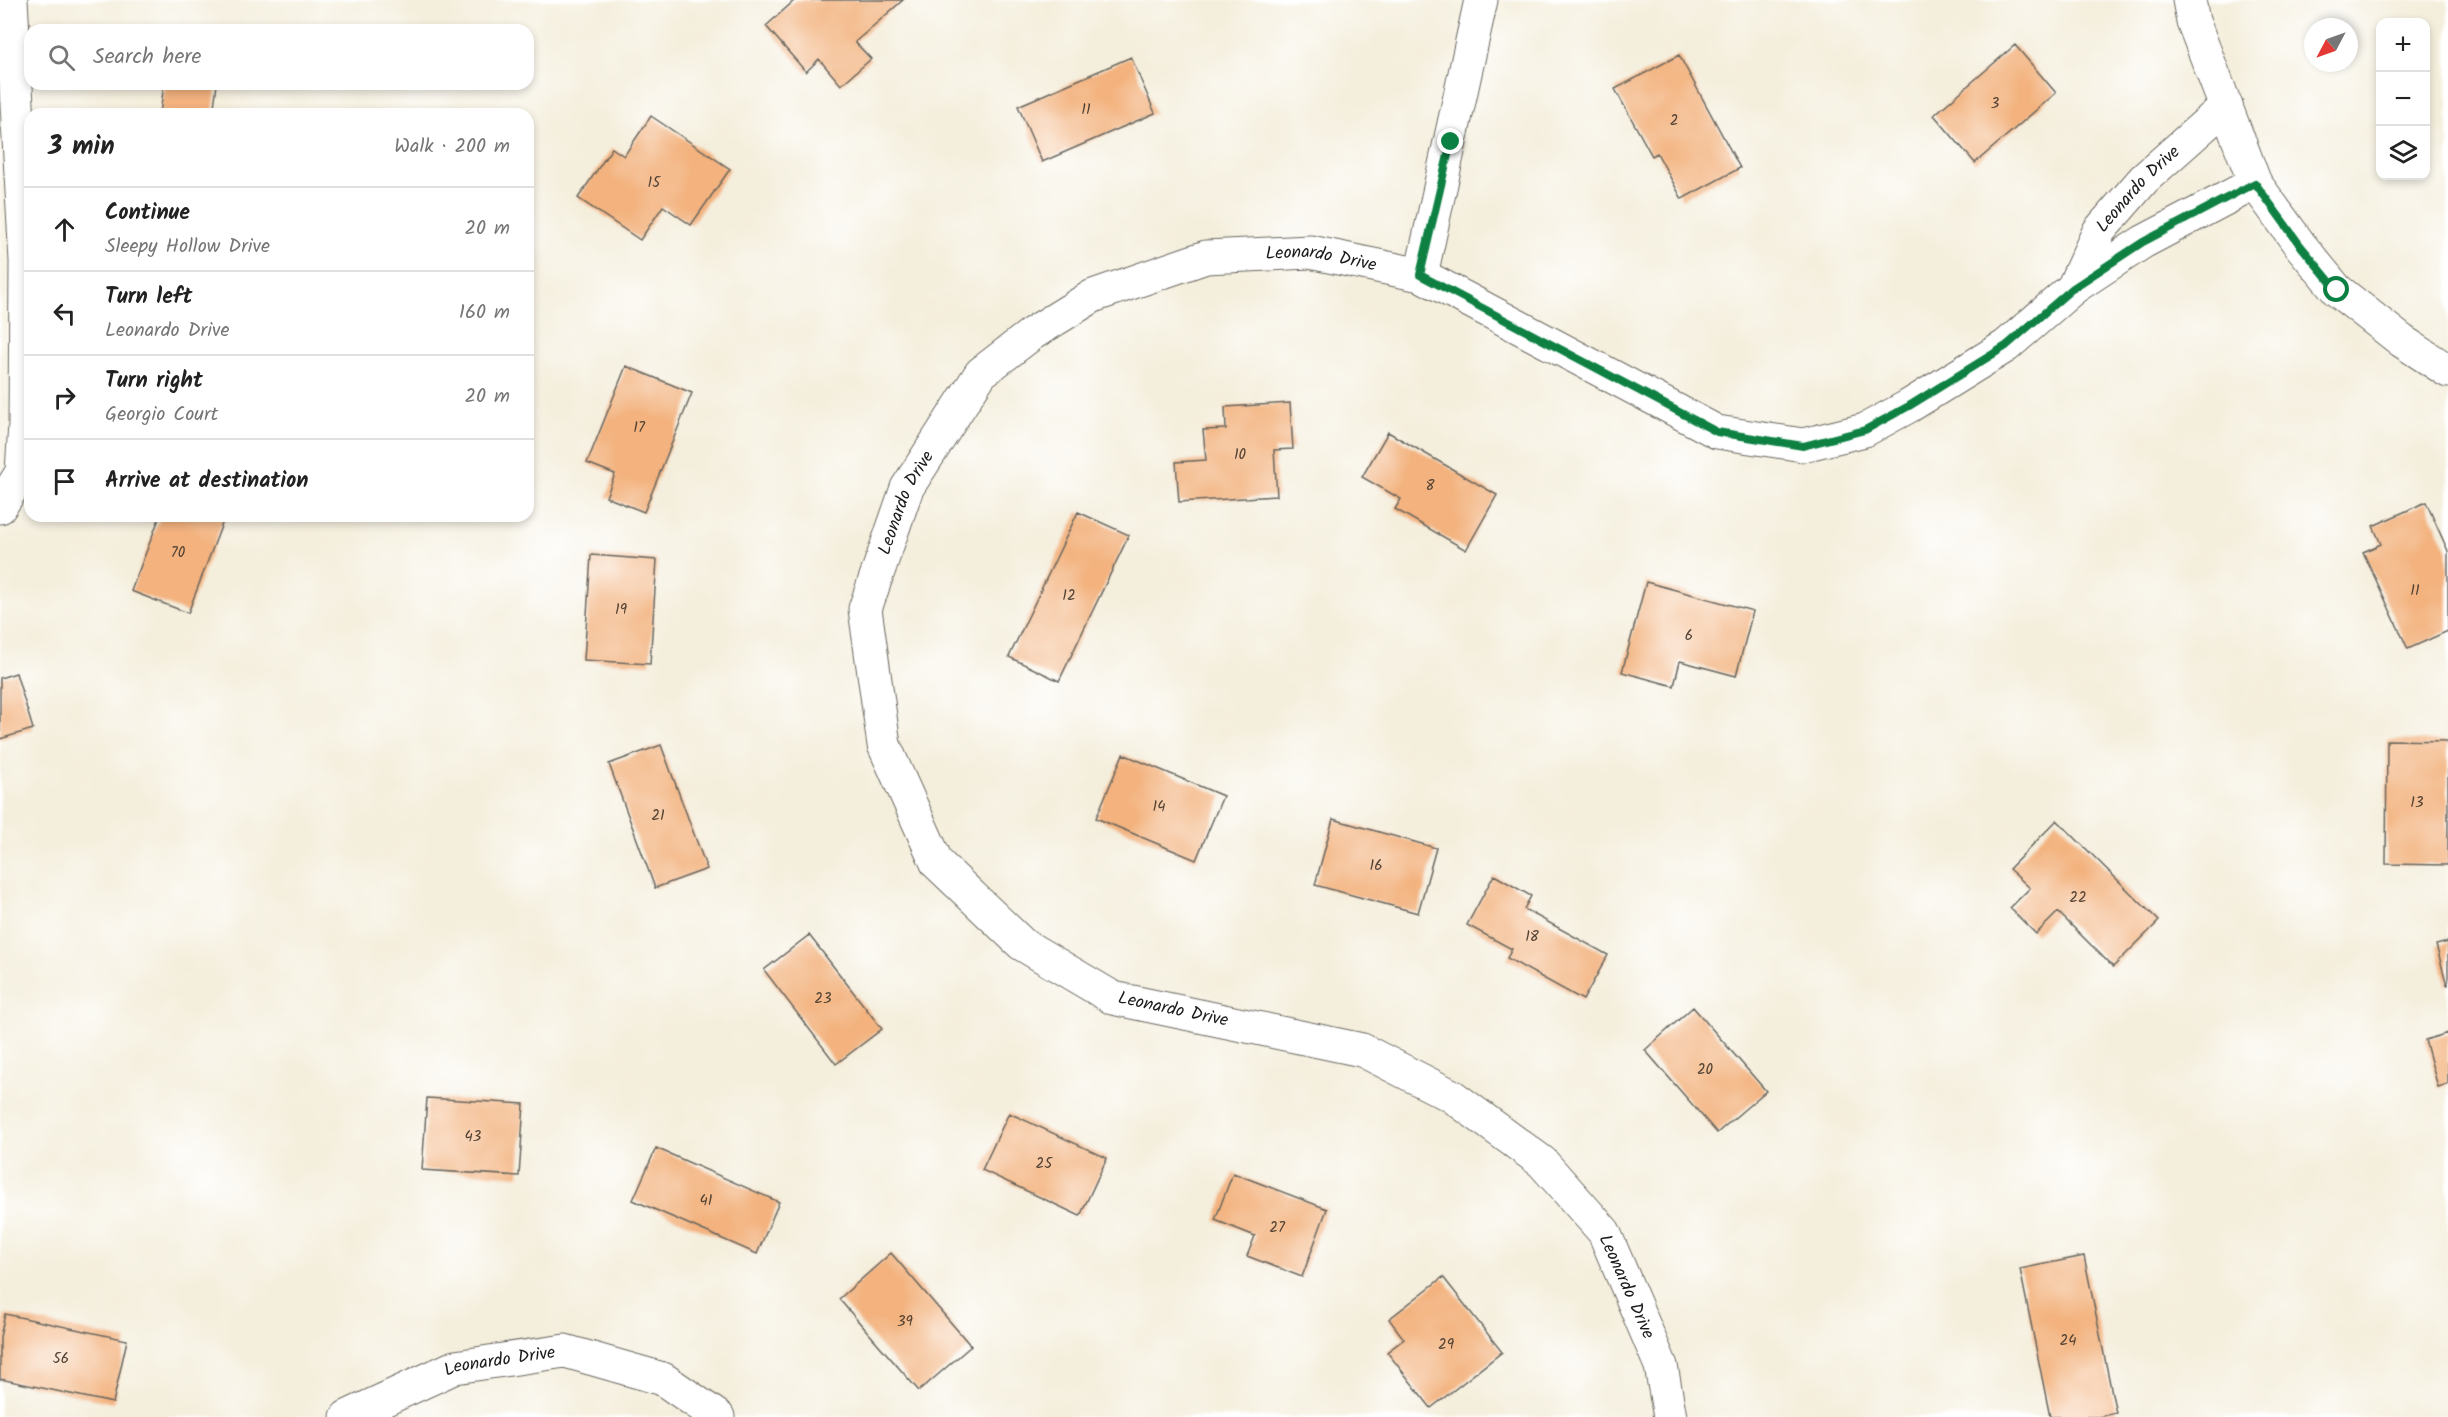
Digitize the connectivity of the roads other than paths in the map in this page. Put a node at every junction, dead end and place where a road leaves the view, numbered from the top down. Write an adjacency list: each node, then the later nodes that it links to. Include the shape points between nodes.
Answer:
1 (11, 0): 6 (street)
2 (1481, 0): 7 (street)
3 (2189, 0): 4 (street, via 2193,21)
4 (2226, 106): 5 (street); 8 (street, Leonardo Drive, via 2144,179 2099,231)
5 (2255, 183): 8 (street, Leonardo Drive, via 2143,242); 9 (street, via 2337,290)
6 (13, 261): 10 (street)
7 (1420, 275): 8 (street, Leonardo Drive, via 1717,432 1803,446 1865,430 1909,406 2006,346); 15 (street, Leonardo Drive, via 1310,252 1206,257 1093,296 1033,333 981,373 907,488 865,609 884,746 937,863 1022,944 1113,998 1362,1050 1452,1096 1542,1162 1604,1232 1661,1366)
8 (2073, 288)
9 (2448, 371)
10 (24, 410)
11 (24, 440): 12 (street, via 22,472)
12 (0, 507)
13 (347, 1417): 14 (street, Leonardo Drive, via 455,1367 565,1351 663,1379)
14 (718, 1417)
15 (1670, 1417)

